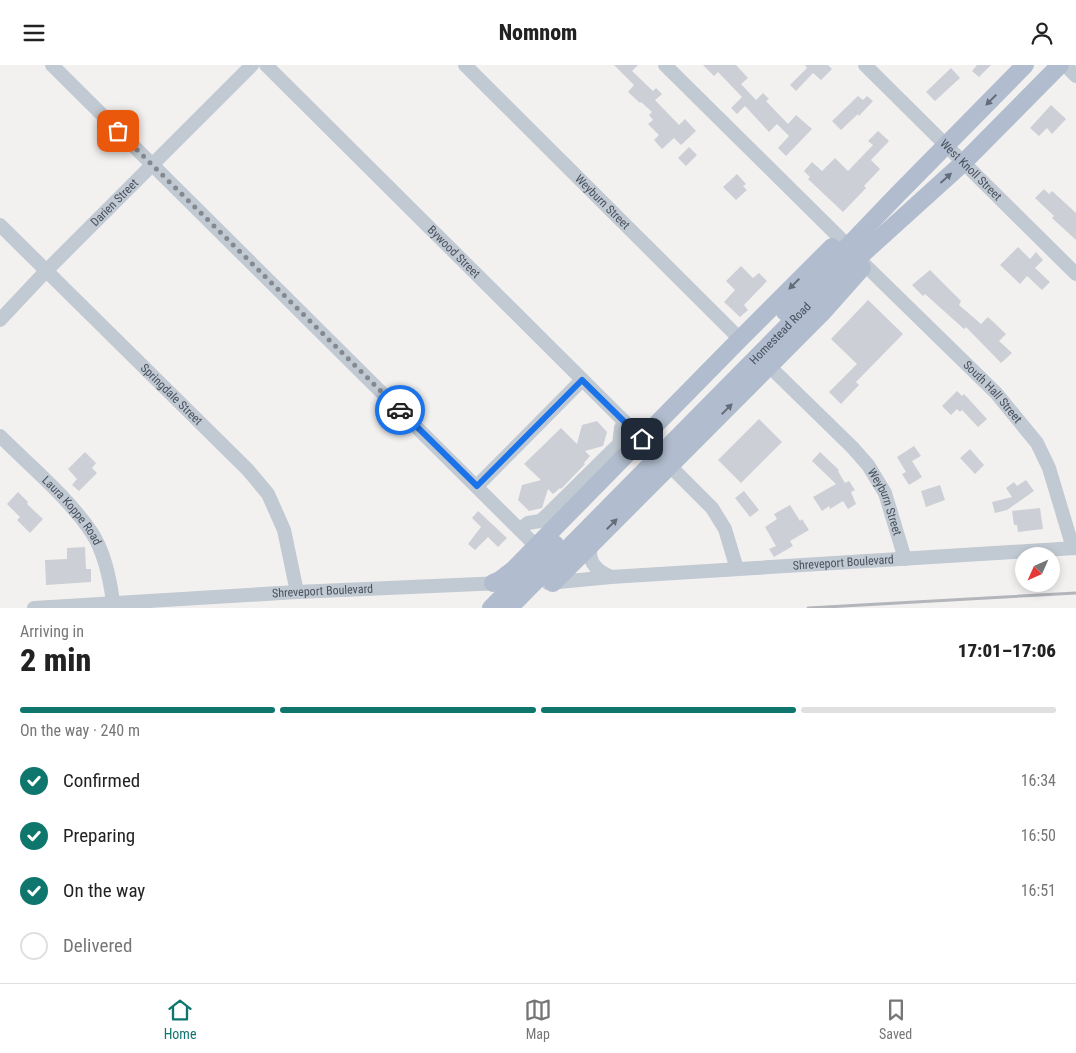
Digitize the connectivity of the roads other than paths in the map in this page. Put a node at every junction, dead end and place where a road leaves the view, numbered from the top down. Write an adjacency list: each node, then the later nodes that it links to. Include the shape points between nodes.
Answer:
1 (52, 65): 13 (street)
2 (252, 65): 13 (street, Darien Street)
3 (266, 65): 24 (street, Bywood Street)
4 (465, 65): 22 (street, Weyburn Street)
5 (665, 65): 17 (street)
6 (865, 65): 11 (street, West Knoll Street)
7 (1025, 65): 11 (main road, Homestead Road, one-way to 11)
8 (1060, 65): 12 (main road, Homestead Road)
9 (1065, 65): 10 (street)
10 (1076, 75)
11 (946, 145): 12 (street, West Knoll Street); 14 (main road, Homestead Road)
12 (963, 163): 15 (main road, Homestead Road, one-way to 12); 20 (street, West Knoll Street)
13 (152, 164): 19 (street, Darien Street); 28 (street)
14 (897, 195): 17 (main road); 27 (main road, Homestead Road)
15 (910, 210): 18 (main road); 27 (main road, Homestead Road)
16 (0, 225): 19 (street, Springdale Street)
17 (841, 239): 22 (main road, one-way to 22)
18 (865, 265): 23 (main road); 32 (street, South Hall Street, via 996,393 1037,443 1049,468)
19 (46, 271): 21 (street, Darien Street); 39 (street, Springdale Street, via 248,470 268,494 284,530)
20 (1076, 274)
21 (0, 320)
22 (740, 339): 27 (main road)
23 (769, 366): 27 (main road, one-way to 23); 33 (street, Weyburn Street, via 868,465 885,493)
24 (582, 380): 25 (street, Bywood Street); 28 (street)
25 (624, 421): 27 (street, Bywood Street); 29 (street, via 619,444 545,517)
26 (0, 436): 40 (street, Laura Koppe Road, via 71,507 92,535 106,566)
27 (655, 453): 30 (main road); 31 (main road, one-way to 27); 34 (street, Bywood Street, via 712,508 725,529); 42 (main road, Homestead Road); 43 (main road, Homestead Road)
28 (477, 486): 29 (street)
29 (520, 529): 30 (street)
30 (536, 546): 35 (main road)
31 (591, 546): 36 (street, via 592,563); 38 (main road)
32 (1074, 548): 33 (street, Shreveport Boulevard)
33 (905, 559): 34 (street, Shreveport Boulevard)
34 (737, 569): 36 (street, Shreveport Boulevard)
35 (514, 576): 37 (main road); 38 (street, Shreveport Boulevard)
36 (611, 577): 38 (street, Shreveport Boulevard)
37 (493, 583): 39 (street, Shreveport Boulevard)
38 (553, 583)
39 (297, 592): 40 (street, Shreveport Boulevard)
40 (113, 602): 41 (street, Shreveport Boulevard)
41 (34, 608)
42 (491, 608)
43 (509, 608)

